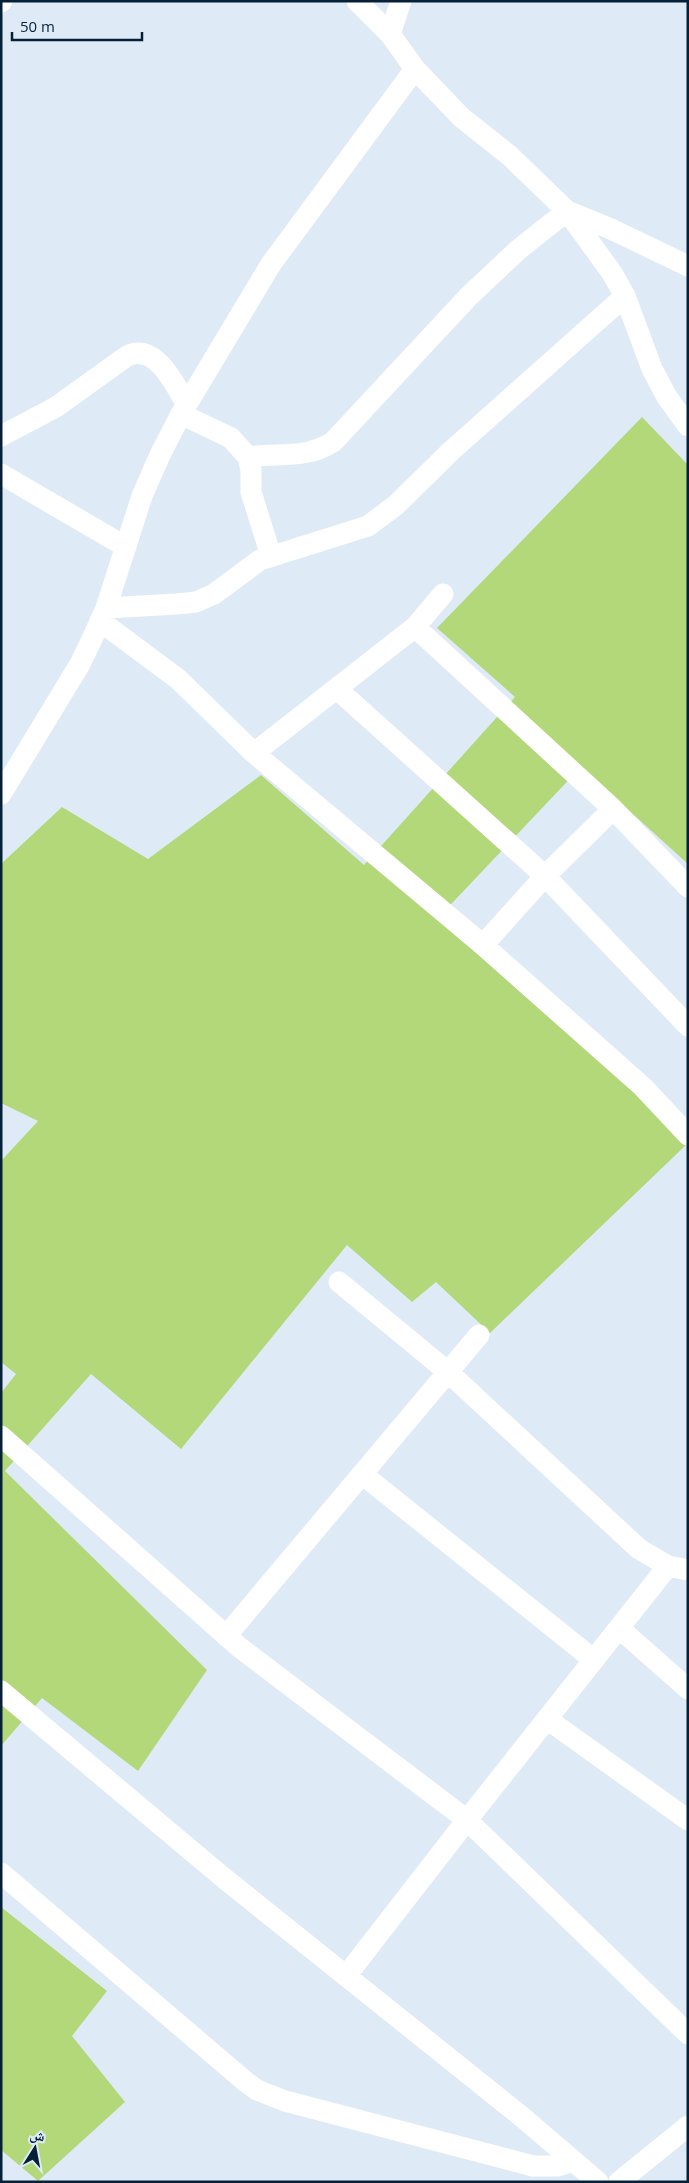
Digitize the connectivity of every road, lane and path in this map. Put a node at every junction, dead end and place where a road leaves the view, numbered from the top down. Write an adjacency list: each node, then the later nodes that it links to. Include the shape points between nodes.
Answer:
1 (357, 1): 3 (street)
2 (401, 1): 3 (street)
3 (390, 34): 4 (street)
4 (416, 69): 5 (street, via 461,117 510,156); 8 (street, via 271,264)
5 (566, 211): 6 (street); 7 (street); 11 (street, via 469,296 333,442 303,455)
6 (688, 266)
7 (626, 296): 9 (street, via 652,369); 14 (street, via 451,451 382,517 350,533)
8 (184, 410): 10 (street, via 162,367 147,354 136,352 56,407); 11 (street, via 231,438); 13 (street, via 142,496)
9 (688, 426)
10 (1, 436)
11 (248, 457): 14 (street, via 252,492)
12 (1, 474): 13 (street)
13 (126, 547): 16 (street)
14 (271, 556): 16 (street, via 252,565 214,594 196,602)
15 (443, 594): 17 (street)
16 (103, 614): 19 (street, via 178,679); 20 (street, via 80,664)
17 (416, 627): 18 (street); 21 (street)
18 (337, 689): 19 (street); 22 (street)
19 (254, 753): 24 (street)
20 (1, 794)
21 (613, 809): 22 (street); 23 (street)
22 (545, 876): 24 (street); 25 (street)
23 (688, 888)
24 (483, 945): 26 (street)
25 (688, 1026)
26 (685, 1127)
27 (339, 1282): 29 (street)
28 (480, 1335): 29 (street)
29 (448, 1372): 31 (street); 32 (street, via 639,1549)
30 (1, 1436): 34 (street)
31 (362, 1474): 34 (street); 35 (street)
32 (678, 1568): 33 (street)
33 (619, 1628): 35 (street); 36 (street)
34 (226, 1636): 39 (street)
35 (594, 1660): 38 (street)
36 (688, 1689)
37 (1, 1691): 42 (street)
38 (547, 1719): 39 (street); 40 (street)
39 (467, 1820): 42 (street); 43 (street)
40 (688, 1820)
41 (1, 1873): 45 (street, via 257,2090 285,2101 533,2166 558,2166)
42 (346, 1976): 45 (street)
43 (688, 2034)
44 (688, 2126): 47 (street)
45 (574, 2161): 46 (street)
46 (598, 2182)
47 (619, 2182)

